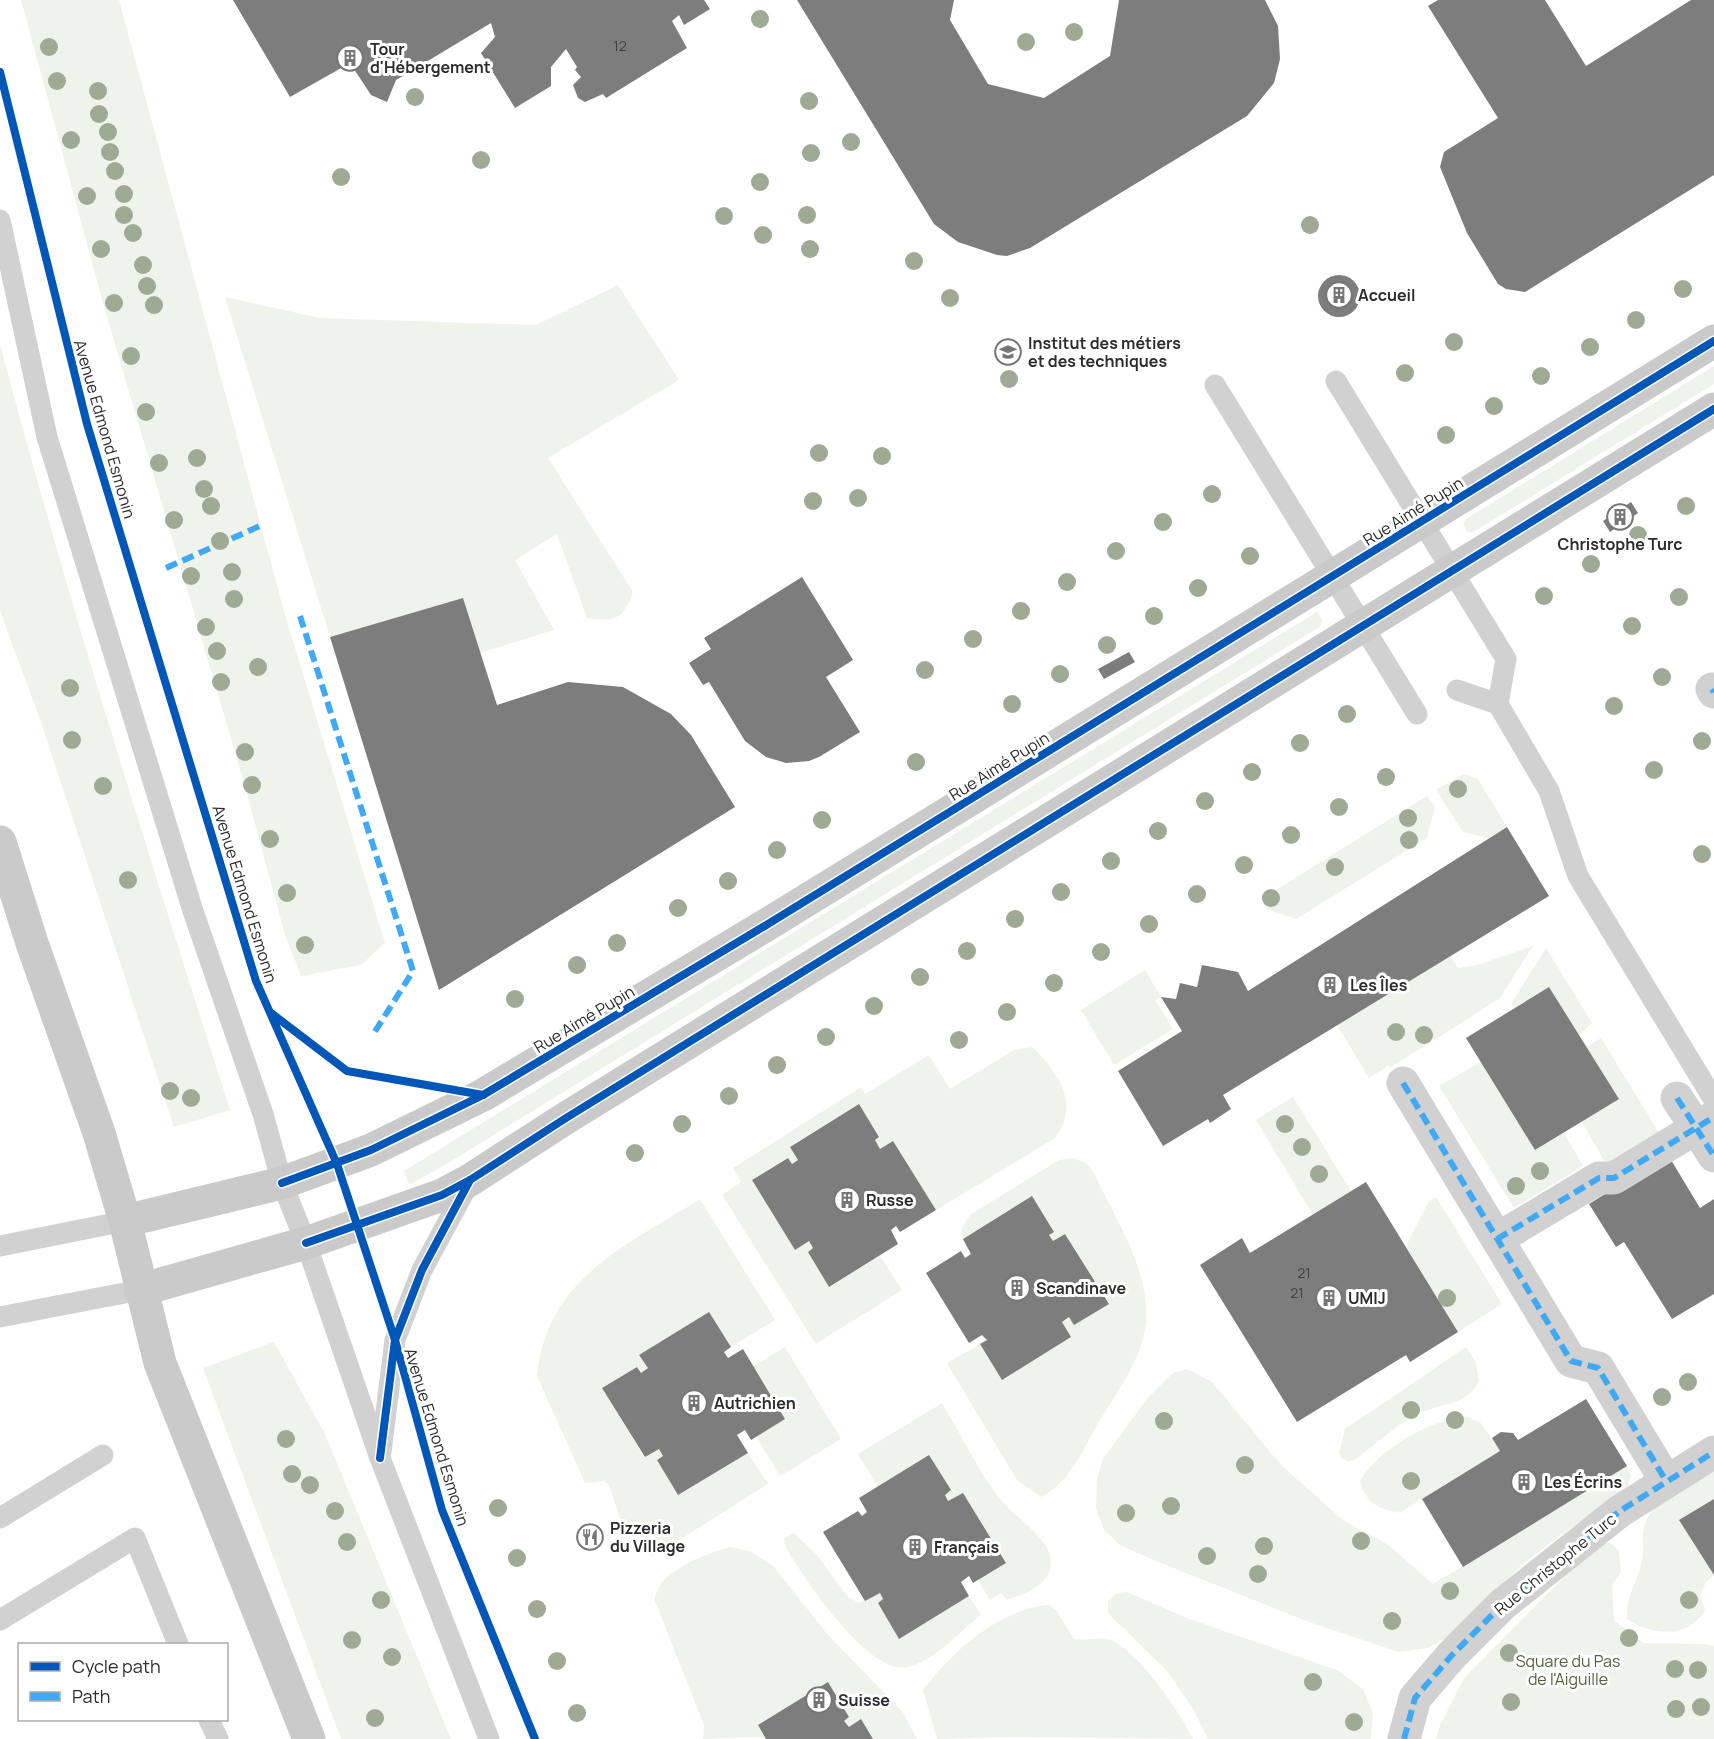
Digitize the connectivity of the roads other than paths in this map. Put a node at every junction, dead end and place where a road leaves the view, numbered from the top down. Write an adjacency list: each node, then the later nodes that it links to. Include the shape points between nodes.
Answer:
1 (0, 220): 20 (lane, via 47,437)
2 (1714, 341): 6 (street, Rue Aimé Pupin)
3 (1336, 381): 6 (lane)
4 (1215, 385): 8 (lane)
5 (1714, 409): 7 (street)
6 (1422, 522): 7 (lane); 8 (street, Rue Aimé Pupin)
7 (1451, 570): 9 (street); 11 (lane, via 1506,660)
8 (1333, 576): 9 (lane); 20 (street, Rue Aimé Pupin, via 483,1095 371,1150)
9 (1362, 625): 12 (lane); 19 (street)
10 (1458, 690): 11 (lane)
11 (1498, 704): 16 (lane, via 1549,791 1578,876)
12 (1417, 714)
13 (0, 842): 21 (street)
14 (1403, 1083): 22 (street)
15 (1677, 1098): 17 (street)
16 (1714, 1100)
17 (1705, 1122): 18 (street); 22 (street, via 1614,1178 1599,1178)
18 (1714, 1155)
19 (470, 1180): 23 (street, via 442,1195); 29 (lane, via 422,1270 395,1340)
20 (282, 1183): 21 (street, Rue Aimé Pupin); 23 (lane)
21 (125, 1221): 24 (lane); 25 (street)
22 (1497, 1239): 30 (street, via 1571,1361 1598,1368)
23 (306, 1243): 25 (street); 29 (lane)
24 (0, 1246)
25 (140, 1290): 26 (lane); 36 (street, via 160,1363)
26 (0, 1317)
27 (1714, 1452): 30 (street, Rue Christophe Turc)
28 (103, 1455): 31 (lane)
29 (380, 1458): 37 (lane)
30 (1666, 1481): 38 (street, Rue Christophe Turc, via 1620,1511 1503,1604 1415,1698)
31 (0, 1518)
32 (0, 1620): 33 (lane, via 135,1538)
33 (178, 1643)
34 (210, 1721): 35 (lane)
35 (218, 1739)
36 (309, 1739)
37 (489, 1739)
38 (1404, 1739)

